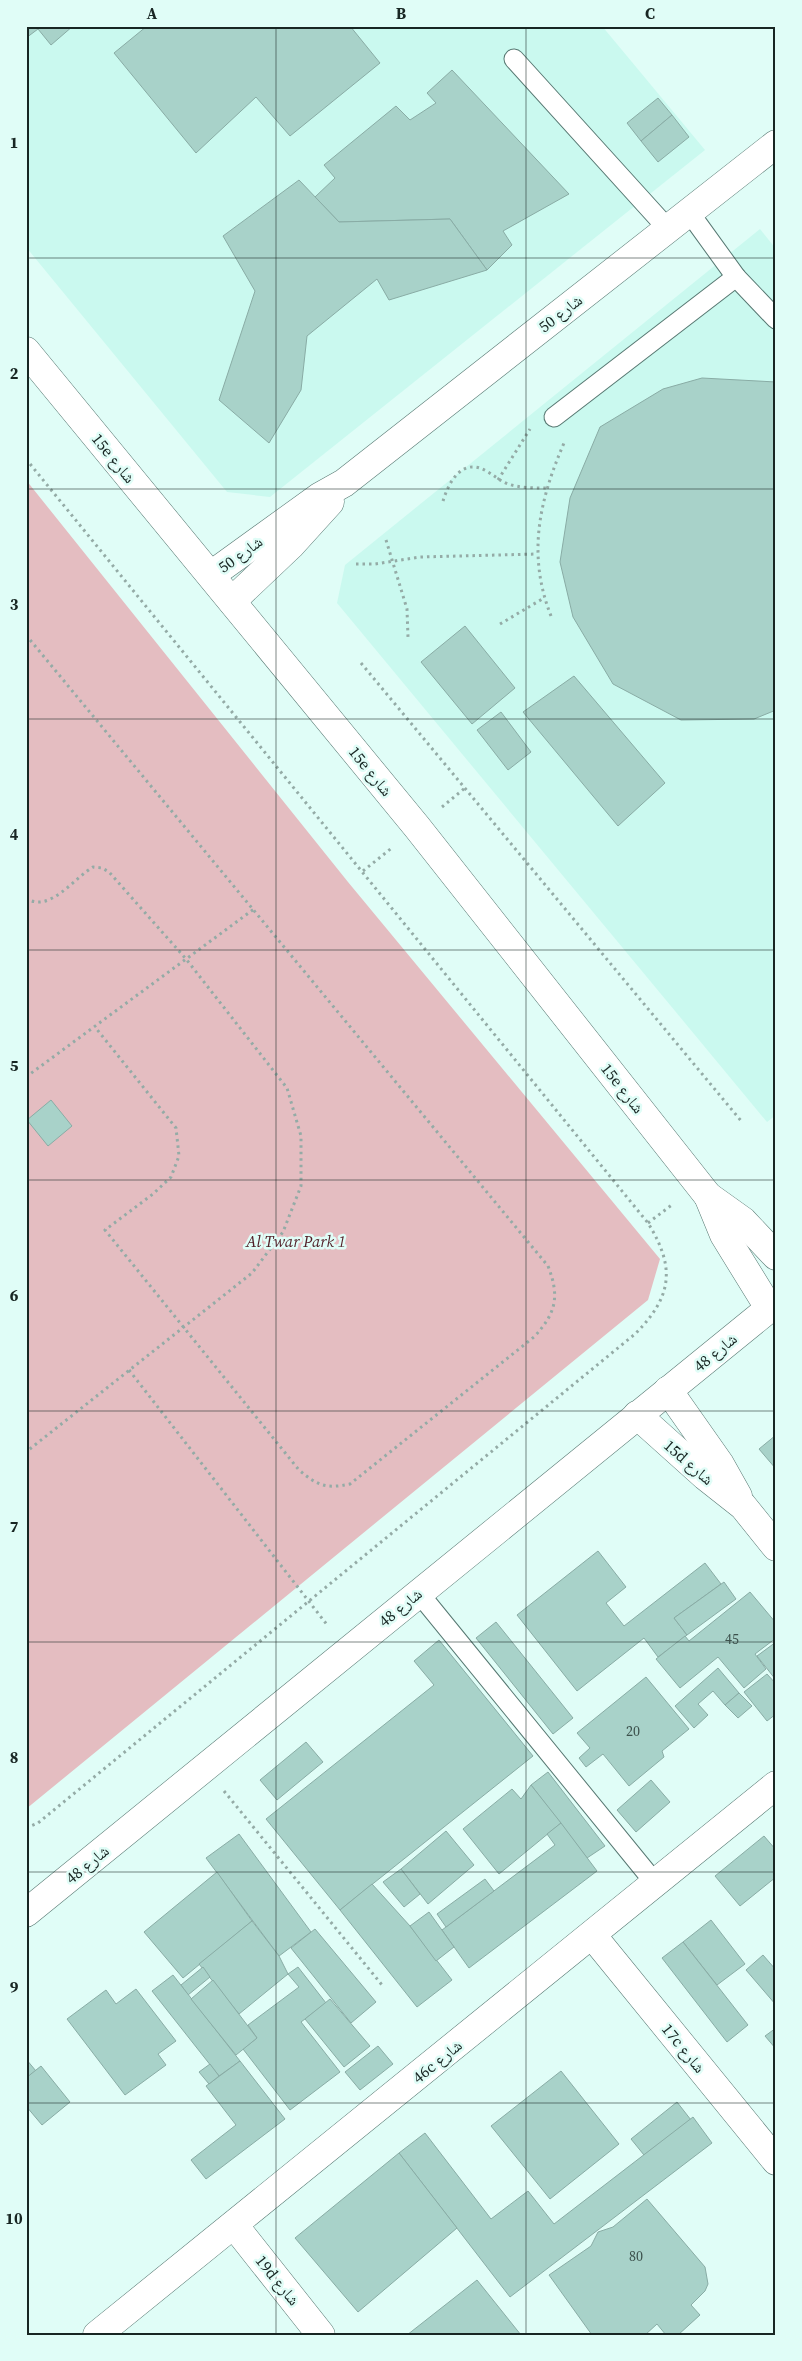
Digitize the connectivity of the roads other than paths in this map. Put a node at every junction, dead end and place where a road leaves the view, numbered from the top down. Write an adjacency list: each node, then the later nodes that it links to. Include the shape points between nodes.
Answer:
1 (514, 59): 4 (lane)
2 (776, 144): 3 (street, شارع 50)
3 (689, 212): 4 (street, شارع 50); 5 (lane)
4 (668, 229): 9 (street, شارع 50)
5 (736, 277): 6 (lane); 8 (lane)
6 (776, 319)
7 (26, 351): 10 (street, 15e شارع)
8 (554, 417)
9 (344, 483): 10 (street, شارع 50, via 319,497); 11 (street, شارع 50, via 308,527)
10 (211, 575): 11 (street, 15e شارع)
11 (232, 601): 12 (street, 15e شارع, via 417,828)
12 (708, 1196): 13 (street, 15e شارع, via 743,1221); 14 (street, 15e شارع, via 724,1235)
13 (776, 1256)
14 (773, 1306): 15 (street, شارع 48)
15 (668, 1390): 16 (street, شارع 48); 17 (street, 15d شارع, via 723,1469)
16 (637, 1415): 17 (street, 15d شارع, via 704,1476); 19 (street, شارع 48)
17 (743, 1506): 18 (street, 15d شارع)
18 (776, 1547)
19 (418, 1592): 21 (lane); 22 (street, شارع 48)
20 (776, 1785): 21 (street, 46c شارع)
21 (655, 1883): 23 (street, 46c شارع)
22 (26, 1914)
23 (592, 1935): 24 (street, 17c شارع); 25 (street, 46c شارع)
24 (776, 2161)
25 (234, 2225): 26 (street, 46c شارع); 27 (street, 19d شارع)
26 (97, 2335)
27 (322, 2335)

